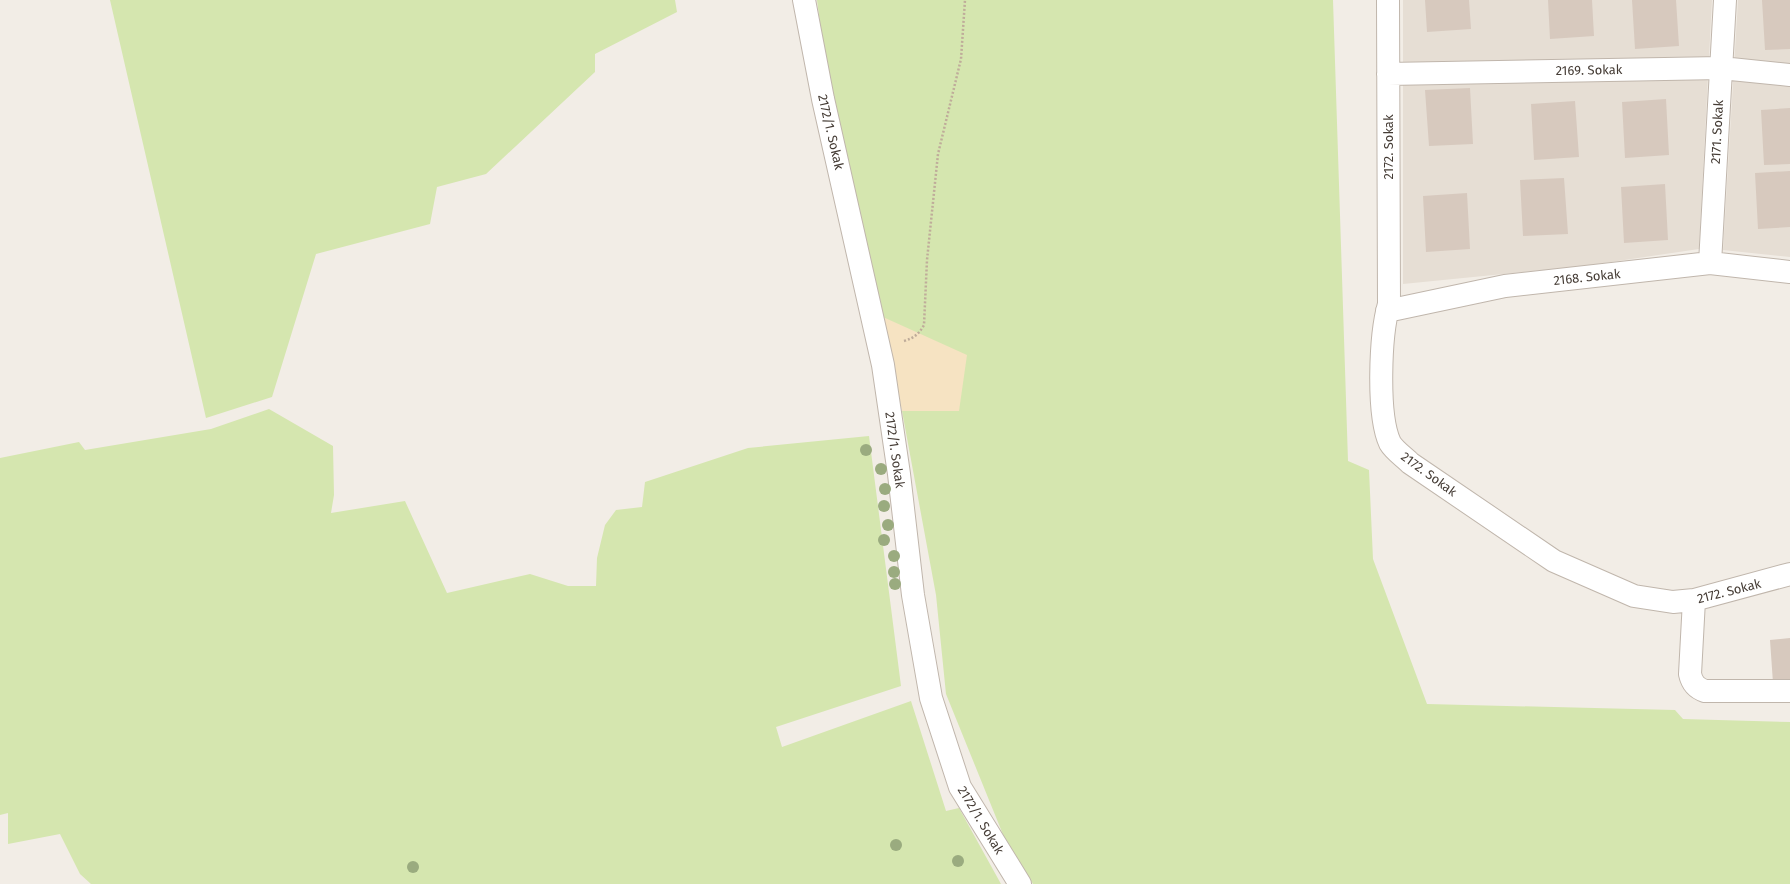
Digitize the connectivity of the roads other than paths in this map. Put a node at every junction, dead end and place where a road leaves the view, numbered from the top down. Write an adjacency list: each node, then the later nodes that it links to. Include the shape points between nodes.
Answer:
1 (804, 0): 13 (street, 2172/1. Sokak, via 823,99 879,347 899,474 913,595 931,698 960,787)
2 (1388, 0): 5 (street, 2172. Sokak)
3 (1725, 0): 4 (street, 2171. Sokak)
4 (1721, 68): 5 (street, 2169. Sokak); 6 (street, 2169. Sokak); 7 (street, 2171. Sokak)
5 (1388, 74): 9 (street, 2172. Sokak)
6 (1790, 75)
7 (1710, 264): 8 (street, 2168. Sokak); 9 (street, 2168. Sokak, via 1505,286)
8 (1790, 272)
9 (1387, 311): 11 (street, 2172. Sokak, via 1382,353 1384,426 1391,444 1410,463 1554,561 1634,596 1674,602)
10 (1790, 574): 11 (street, 2172. Sokak)
11 (1694, 600): 12 (street, via 1690,674 1694,685 1705,691)
12 (1790, 691)
13 (1020, 884)

